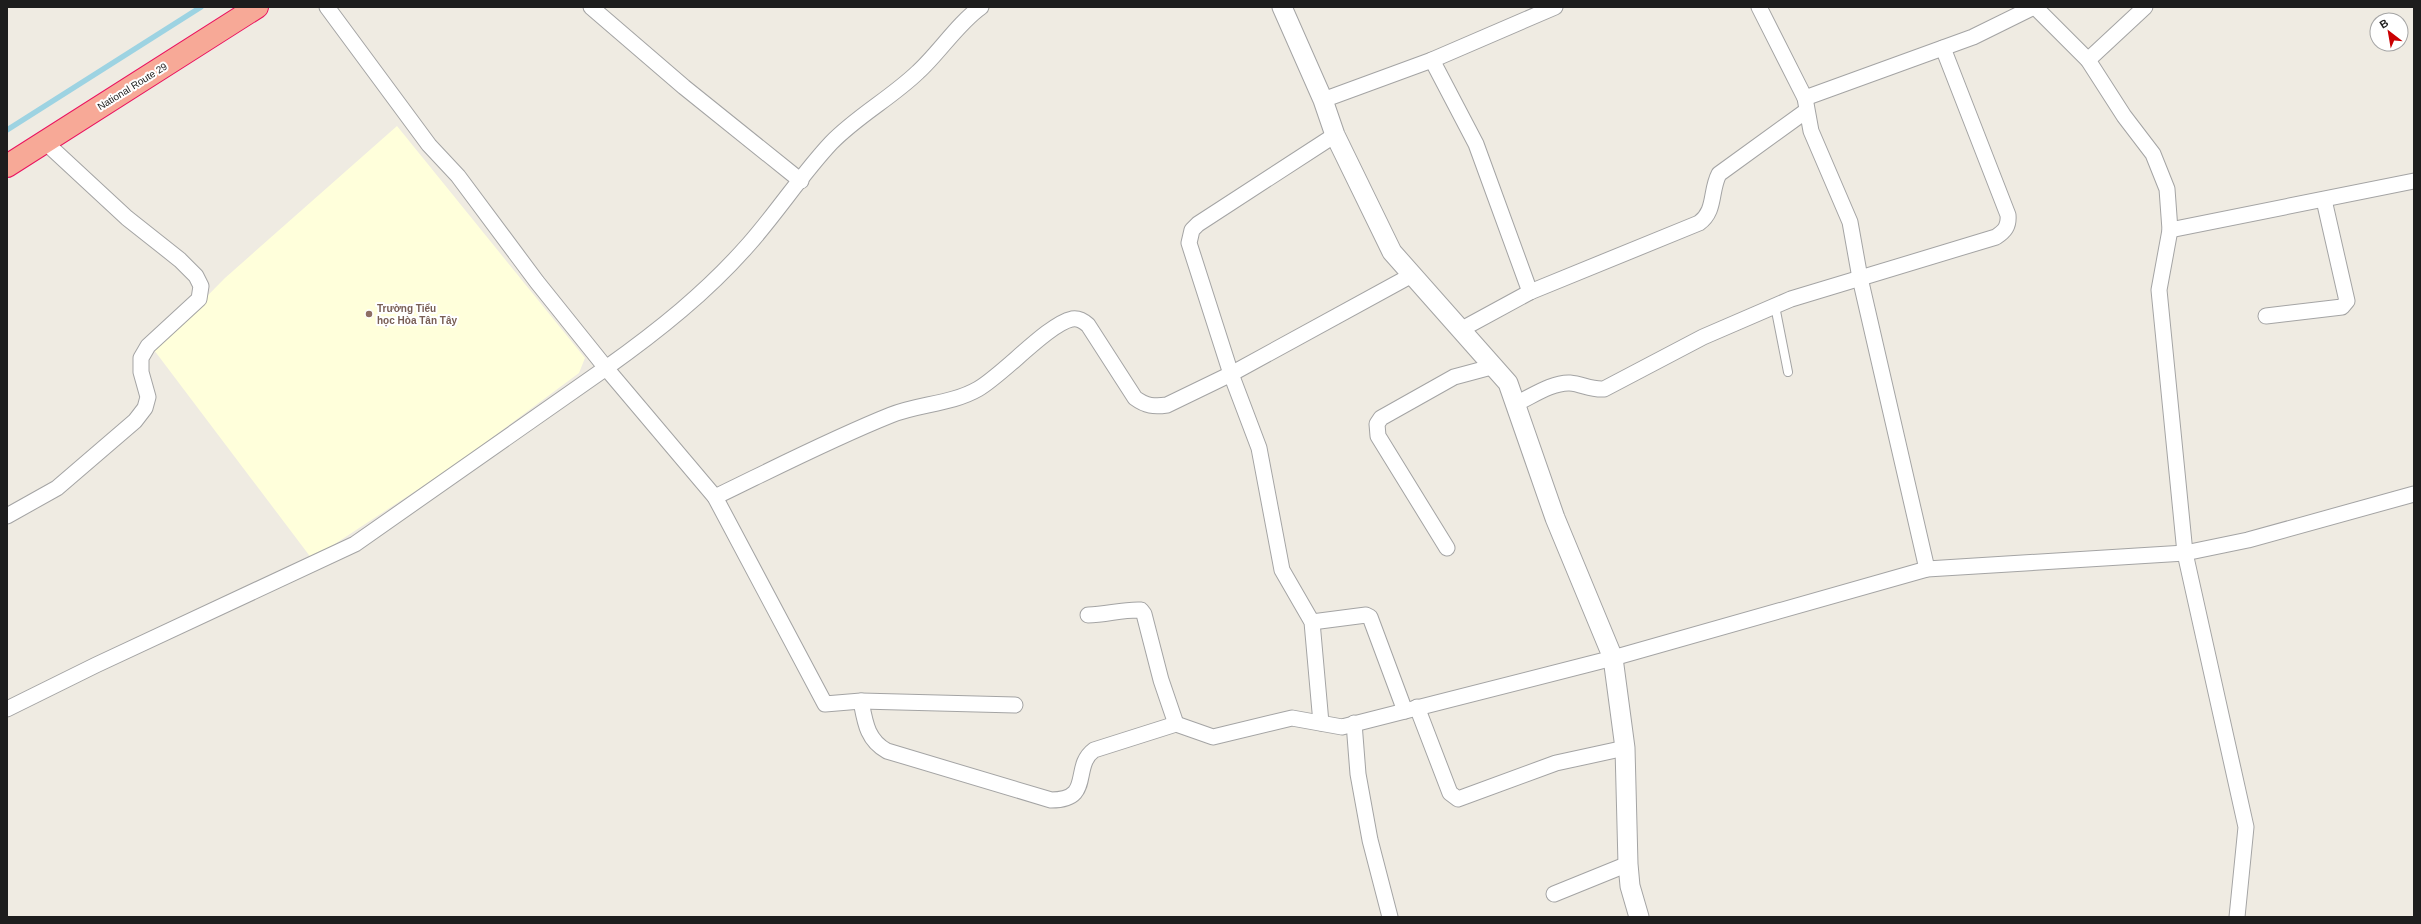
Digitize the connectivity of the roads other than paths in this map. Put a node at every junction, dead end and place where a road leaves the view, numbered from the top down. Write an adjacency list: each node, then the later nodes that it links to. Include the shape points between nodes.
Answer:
1 (257, 7): 16 (highway, National Route 29)
2 (327, 7): 29 (street, via 429,145 458,176 537,282)
3 (591, 7): 18 (street, via 684,87)
4 (1282, 7): 13 (street)
5 (1555, 7): 11 (street)
6 (1759, 7): 14 (street)
7 (2035, 7): 10 (street, via 1987,31); 12 (street)
8 (2145, 7): 12 (street)
9 (973, 9): 18 (street, via 941,50 918,73 832,142)
10 (1943, 48): 14 (street); 23 (street, via 2008,215 2007,228 1996,237)
11 (1432, 60): 13 (street); 24 (street, via 1476,144)
12 (2088, 60): 21 (street, via 2124,116 2153,154 2167,190)
13 (1323, 100): 15 (street)
14 (1805, 105): 23 (street, via 1816,146 1850,222); 24 (street, via 1719,174 1709,214 1699,223)
15 (1335, 135): 22 (street, via 1392,252); 31 (street, via 1192,230 1189,243)
16 (45, 142): 17 (highway, National Route 29); 35 (street, via 127,218 180,260 196,276 200,286 198,299 148,346 141,358 141,372 148,397 145,408 135,420 57,488)
17 (7, 166)
18 (801, 181): 29 (street, via 712,284 651,335)
19 (2414, 181): 20 (street)
20 (2324, 200): 21 (street); 26 (street, via 2347,301 2342,307)
21 (2170, 230): 37 (street, via 2159,290)
22 (1412, 275): 27 (street); 31 (street)
23 (1860, 278): 25 (street, via 1817,290); 38 (street)
24 (1530, 292): 27 (street)
25 (1775, 306): 30 (lane); 32 (street, via 1703,337 1604,389 1594,390 1572,383 1561,384)
26 (2266, 316)
27 (1462, 329): 28 (street)
28 (1495, 366): 32 (street, via 1508,383); 36 (street, via 1440,384 1381,418 1377,424 1378,436)
29 (606, 368): 34 (street); 44 (street, via 355,544)
30 (1788, 372)
31 (1231, 374): 34 (street, via 1167,405 1144,405 1135,398 1088,325 1082,320 1073,319 1053,330 978,389 959,397 892,415); 40 (street, via 1259,448 1282,570)
32 (1515, 404): 41 (street, via 1556,518)
33 (2414, 494): 37 (street, via 2248,540)
34 (715, 497): 42 (street, via 825,704)
35 (7, 516)
36 (1447, 548)
37 (2185, 553): 38 (street); 54 (street, via 2246,827)
38 (1927, 569): 41 (street)
39 (1088, 615): 48 (street, via 1141,610)
40 (1312, 622): 45 (street, via 1366,615 1370,617); 46 (street)
41 (1613, 658): 45 (street); 49 (street)
42 (861, 701): 43 (street); 48 (street, via 870,736 877,745 887,751 1051,800 1065,799 1076,793 1086,758 1094,750)
43 (1015, 704)
44 (7, 709)
45 (1411, 709): 47 (street); 49 (street, via 1450,793 1458,799 1556,762)
46 (1321, 723): 47 (street, via 1342,727); 48 (street, via 1292,718 1213,737)
47 (1354, 723): 52 (street, via 1358,774 1370,840)
48 (1176, 724)
49 (1625, 748): 50 (street)
50 (1628, 864): 51 (street); 53 (street, via 1630,886)
51 (1554, 894)
52 (1390, 917)
53 (1639, 917)
54 (2237, 917)

